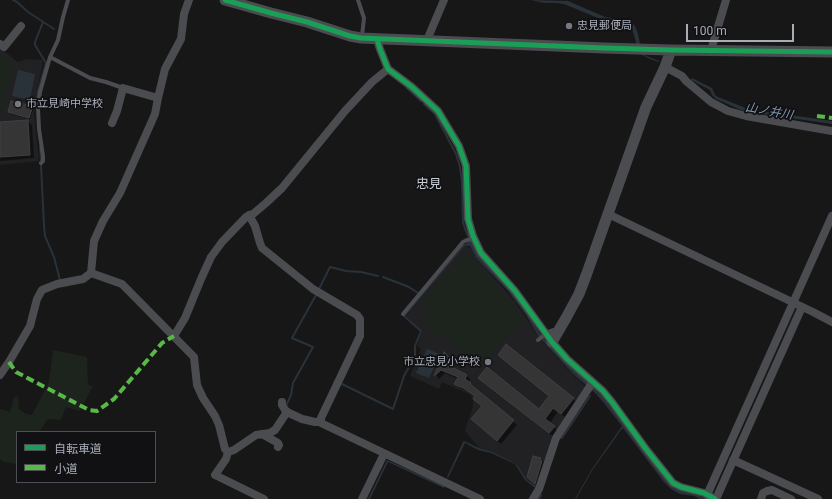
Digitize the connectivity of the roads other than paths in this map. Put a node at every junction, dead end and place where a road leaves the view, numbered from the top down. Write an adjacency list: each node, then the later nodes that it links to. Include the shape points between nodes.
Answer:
1 (68, 0): 15 (lane, via 58,40)
2 (188, 0): 19 (street, via 181,39 164,70)
3 (224, 0): 8 (street)
4 (358, 0): 8 (lane, via 364,18)
5 (444, 0): 10 (street)
6 (726, 0): 13 (street)
7 (21, 26): 11 (street, via 4,47)
8 (361, 38): 9 (street)
9 (377, 39): 10 (street); 17 (street)
10 (427, 40): 12 (street)
11 (0, 44)
12 (671, 50): 13 (street); 16 (street)
13 (711, 50): 14 (street)
14 (832, 52)
15 (50, 56): 18 (lane, via 90,78); 22 (lane, via 38,108 43,156)
16 (665, 67): 21 (street, via 682,76 711,102 728,111); 23 (street, via 646,107)
17 (388, 69): 24 (street, via 345,111 282,188); 26 (street, via 412,87 438,112 459,146 466,166 468,219)
18 (123, 88): 19 (street); 20 (street)
19 (158, 98): 27 (street, via 155,114 120,193 98,230 94,241)
20 (112, 123)
21 (832, 131)
22 (41, 163)
23 (608, 214): 28 (street); 33 (street, via 582,287 558,332)
24 (249, 215): 32 (street, via 229,234 211,257 185,318); 39 (street, via 262,248 313,289 360,319 360,336)
25 (832, 216): 28 (street)
26 (474, 239): 30 (lane, via 463,242); 33 (street, via 482,254 515,291)
27 (91, 273): 32 (street, via 122,284); 35 (street, via 83,279 42,290 30,326)
28 (793, 302): 29 (street); 45 (street)
29 (802, 306): 31 (street); 44 (street)
30 (403, 314)
31 (832, 322)
32 (174, 336): 42 (street, via 194,357 197,385 219,424)
33 (547, 337): 34 (lane); 36 (street)
34 (538, 340)
35 (0, 375)
36 (592, 383): 45 (street, via 612,402 673,483 681,488); 50 (street, via 556,438 539,489)
37 (282, 402): 38 (street)
38 (287, 412): 39 (street, via 302,419); 40 (street, via 275,430)
39 (321, 422): 43 (street)
40 (262, 434): 41 (street, via 278,443); 42 (street)
41 (278, 447)
42 (228, 452): 46 (street, via 215,475)
43 (384, 454): 48 (street); 49 (street)
44 (733, 460): 51 (street); 54 (street)
45 (707, 495): 51 (street)
46 (251, 496): 47 (street)
47 (264, 499)
48 (362, 499)
49 (480, 499)
50 (533, 499)
51 (715, 499)
52 (761, 499): 53 (street, via 763,493 772,490)
53 (791, 499)
54 (818, 499)

